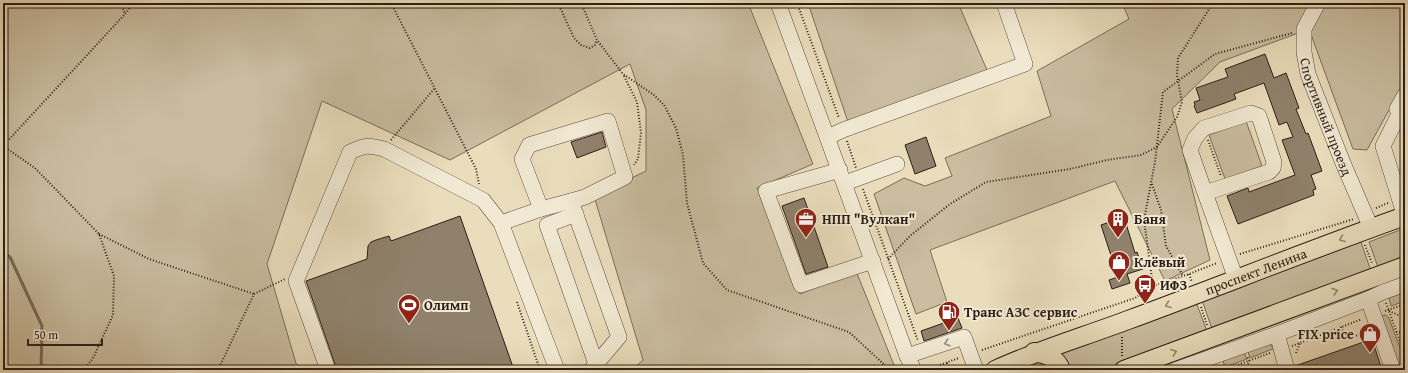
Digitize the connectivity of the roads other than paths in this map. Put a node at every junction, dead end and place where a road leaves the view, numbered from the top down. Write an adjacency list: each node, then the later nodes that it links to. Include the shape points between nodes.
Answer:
1 (778, 3): 6 (street)
2 (1004, 3): 6 (street, via 1025,64)
3 (1318, 3): 13 (street, Спортивный проезд, via 1304,29 1304,52 1308,74)
4 (1405, 95): 5 (street, via 1397,109)
5 (1402, 113): 12 (street, via 1383,146)
6 (828, 137): 8 (street)
7 (897, 164): 8 (street)
8 (842, 176): 15 (street); 15 (street, via 766,191 802,285)
9 (1205, 192): 9 (street, via 1190,150 1195,138 1204,128 1251,113 1259,116 1274,162 1272,168 1269,172); 17 (street)
10 (573, 208): 11 (street); 11 (street, via 585,197 625,176 608,121 529,145 522,159); 25 (street, via 619,338); 25 (street, via 547,225)
11 (541, 209): 14 (street)
12 (1405, 217): 13 (main road, проспект Ленина)
13 (1368, 221): 17 (main road, проспект Ленина, one-way to 17)
14 (501, 224): 26 (street, via 484,200 384,149 370,145 350,152 296,281); 27 (street)
15 (873, 261): 24 (street)
16 (1405, 266): 20 (main road, one-way to 16)
17 (1236, 279): 23 (main road, проспект Ленина, one-way to 23, via 1126,321)
18 (1405, 284): 19 (street)
19 (1368, 299): 21 (street); 35 (street)
20 (1305, 302): 21 (street); 32 (main road, one-way to 20)
21 (1312, 321): 22 (street)
22 (1277, 334): 33 (street); 34 (street)
23 (1034, 352): 30 (main road, проспект Ленина); 31 (main road, via 1051,357 1059,364)
24 (907, 356): 28 (street); 29 (street, one-way to 24, via 964,337)
25 (593, 367)
26 (328, 370)
27 (557, 370)
28 (914, 370)
29 (976, 370)
30 (995, 370)
31 (1061, 370)
32 (1124, 370)
33 (1175, 370)
34 (1287, 370)
35 (1393, 370)

